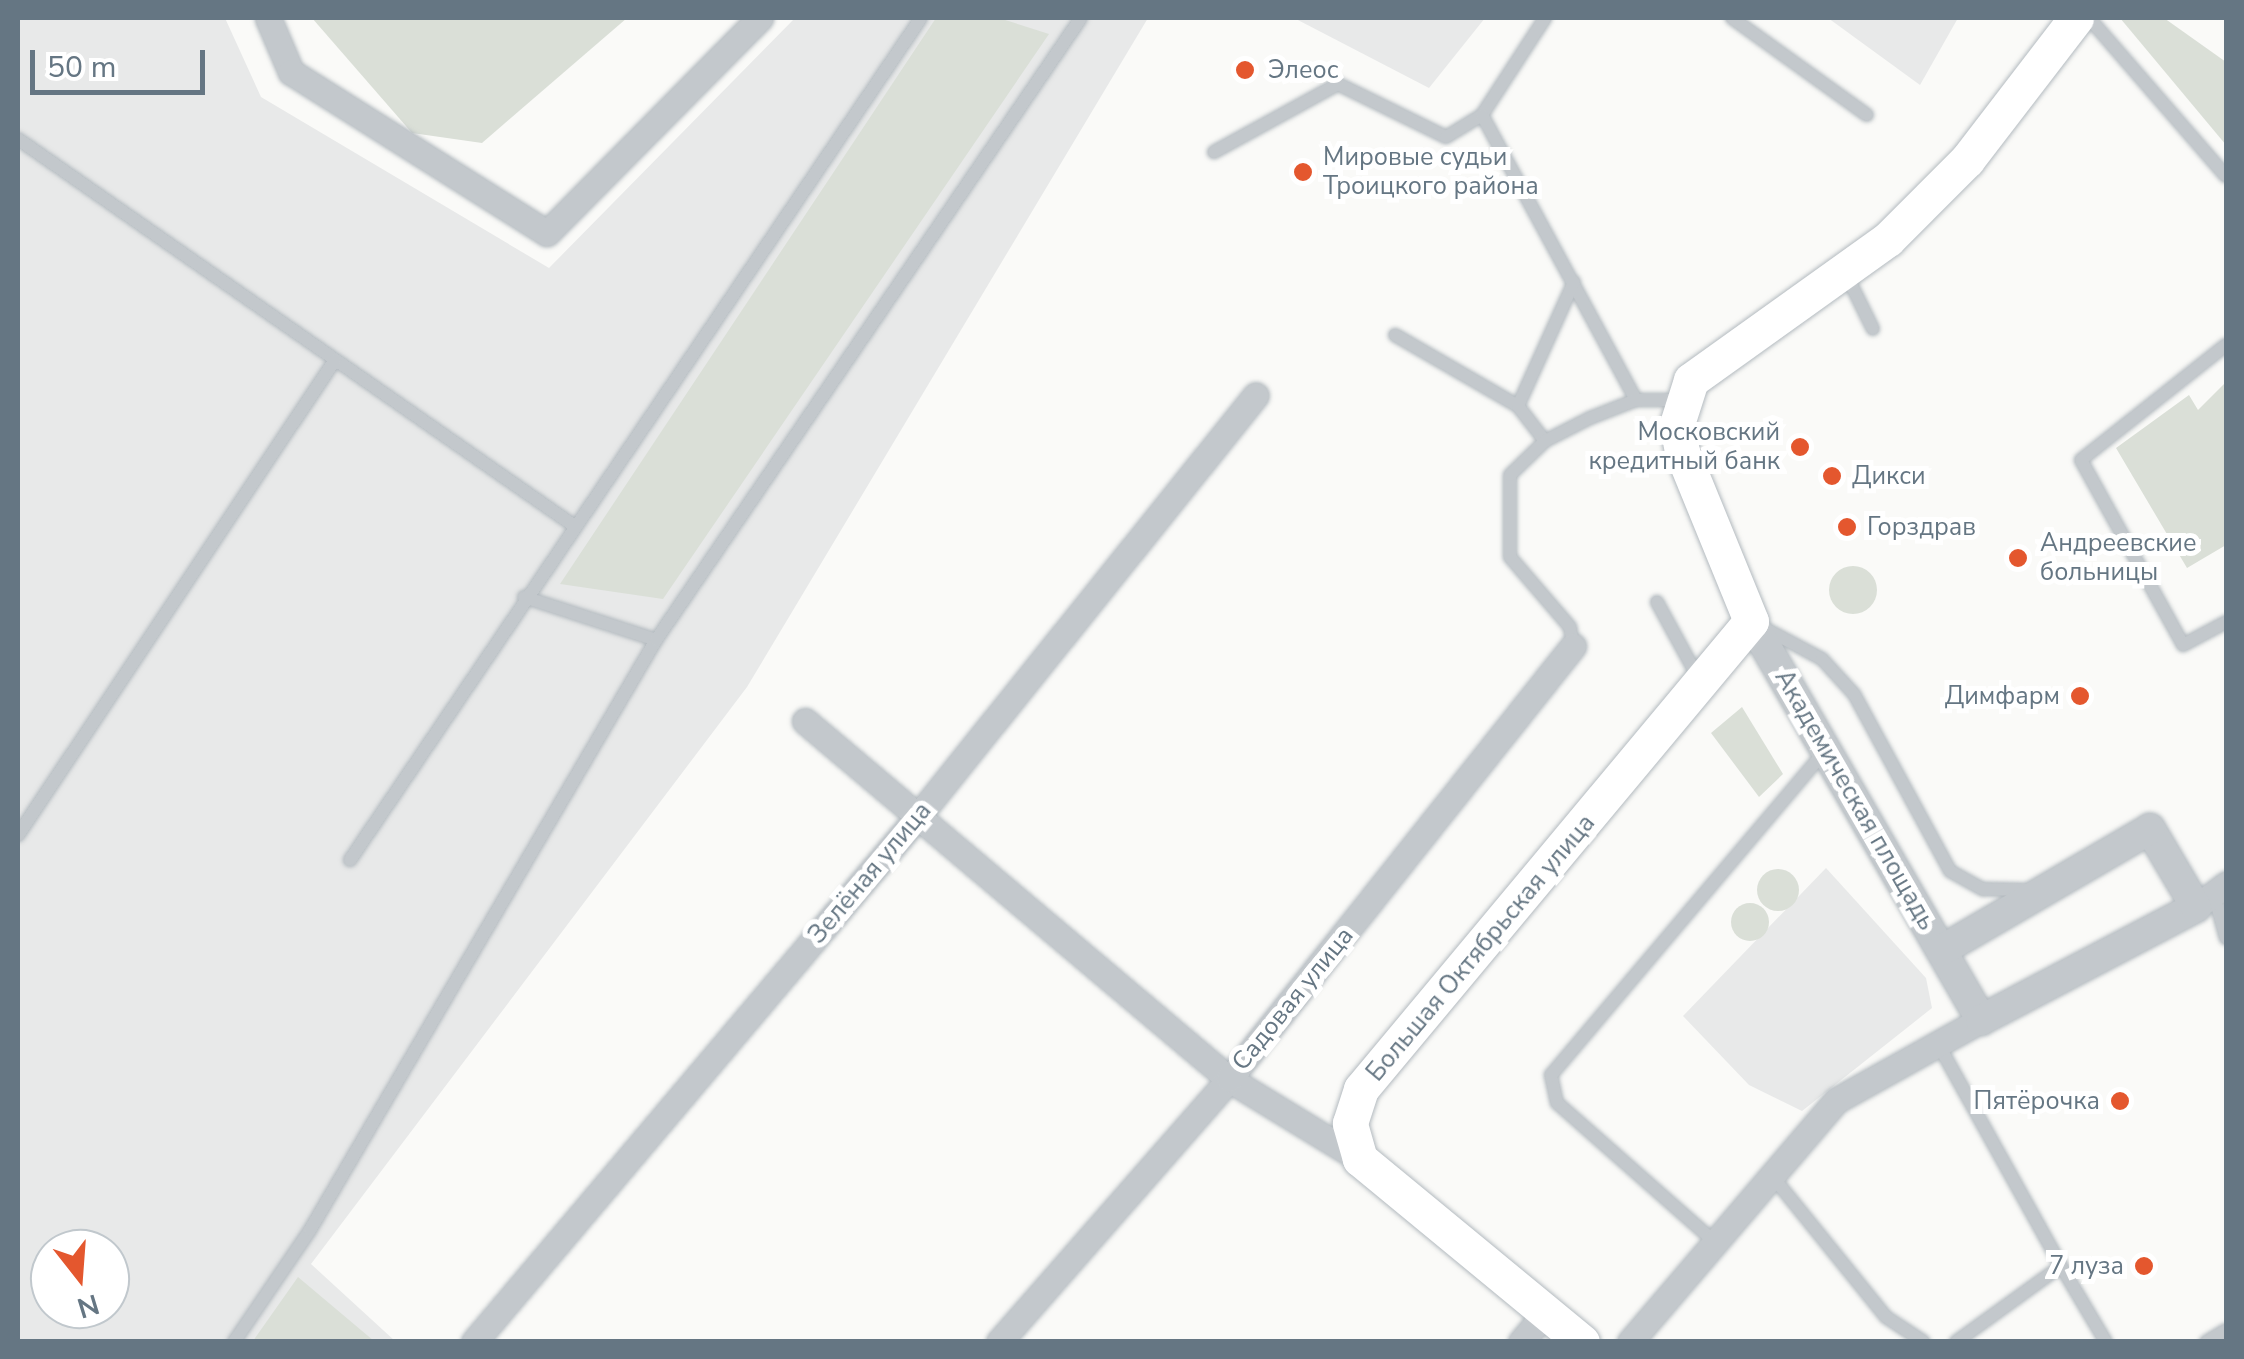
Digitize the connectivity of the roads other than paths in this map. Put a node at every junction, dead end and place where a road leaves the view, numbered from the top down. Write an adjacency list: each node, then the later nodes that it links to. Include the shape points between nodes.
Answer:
1 (268, 18): 2 (street, via 292,72 548,233)
2 (760, 18)
3 (921, 18): 25 (lane)
4 (1080, 18): 30 (lane)
5 (1545, 18): 9 (lane)
6 (1732, 18): 10 (lane)
7 (2076, 18): 14 (main road, via 1967,160)
8 (2089, 18): 13 (lane)
9 (1482, 114): 12 (lane, via 1446,138 1338,84); 15 (lane)
10 (1868, 115)
11 (18, 139): 19 (lane)
12 (1214, 152)
13 (2226, 176)
14 (1846, 274): 16 (lane); 22 (main road, via 1715,360)
15 (1574, 282): 21 (lane); 23 (lane)
16 (1872, 329)
17 (1395, 335): 23 (lane)
18 (2226, 345): 29 (lane, via 2081,460 2183,645)
19 (335, 360): 25 (lane); 36 (lane)
20 (1256, 395): 35 (street, Зелёная улица)
21 (1636, 400): 22 (lane); 24 (lane)
22 (1680, 400): 28 (main road, via 1682,452)
23 (1518, 406): 24 (lane)
24 (1545, 442): 31 (lane, via 1510,475 1506,540 1517,571 1570,628)
25 (573, 525): 26 (lane)
26 (524, 598): 30 (lane); 37 (lane)
27 (1656, 602): 32 (lane)
28 (1751, 621): 32 (main road, Большая Октябрьская улица); 34 (street, Академическая площадь); 38 (lane, via 1822,659 1854,694 1950,870 1983,888 2026,891)
29 (2226, 622)
30 (656, 640): 52 (lane, via 310,1230)
31 (1573, 646): 44 (street, Садовая улица)
32 (1703, 686): 45 (main road, Большая Октябрьская улица, via 1362,1089 1350,1123)
33 (804, 721): 35 (street)
34 (1826, 750): 41 (street, Академическая площадь); 47 (lane, via 1552,1075 1557,1103)
35 (919, 815): 44 (street); 53 (street, Зелёная улица)
36 (18, 835)
37 (350, 860)
38 (2068, 876): 39 (street, Академическая площадь, via 2150,829); 41 (street, Академическая площадь)
39 (2212, 895): 40 (lane); 42 (street)
40 (2226, 938)
41 (1942, 950): 42 (street)
42 (1980, 1020): 43 (street)
43 (1937, 1042): 46 (street, via 1836,1100); 48 (lane)
44 (1229, 1079): 45 (street); 54 (street, Садовая улица)
45 (1360, 1158): 49 (main road)
46 (1773, 1177): 47 (street); 58 (lane, via 1886,1317)
47 (1718, 1244): 57 (street)
48 (2061, 1266): 59 (lane); 60 (lane)
49 (1546, 1312): 55 (street); 56 (main road)
50 (2226, 1330): 51 (lane)
51 (2209, 1341)
52 (234, 1342)
53 (474, 1342)
54 (1000, 1342)
55 (1521, 1342)
56 (1582, 1342)
57 (1630, 1342)
58 (1924, 1342)
59 (1956, 1342)
60 (2106, 1342)

